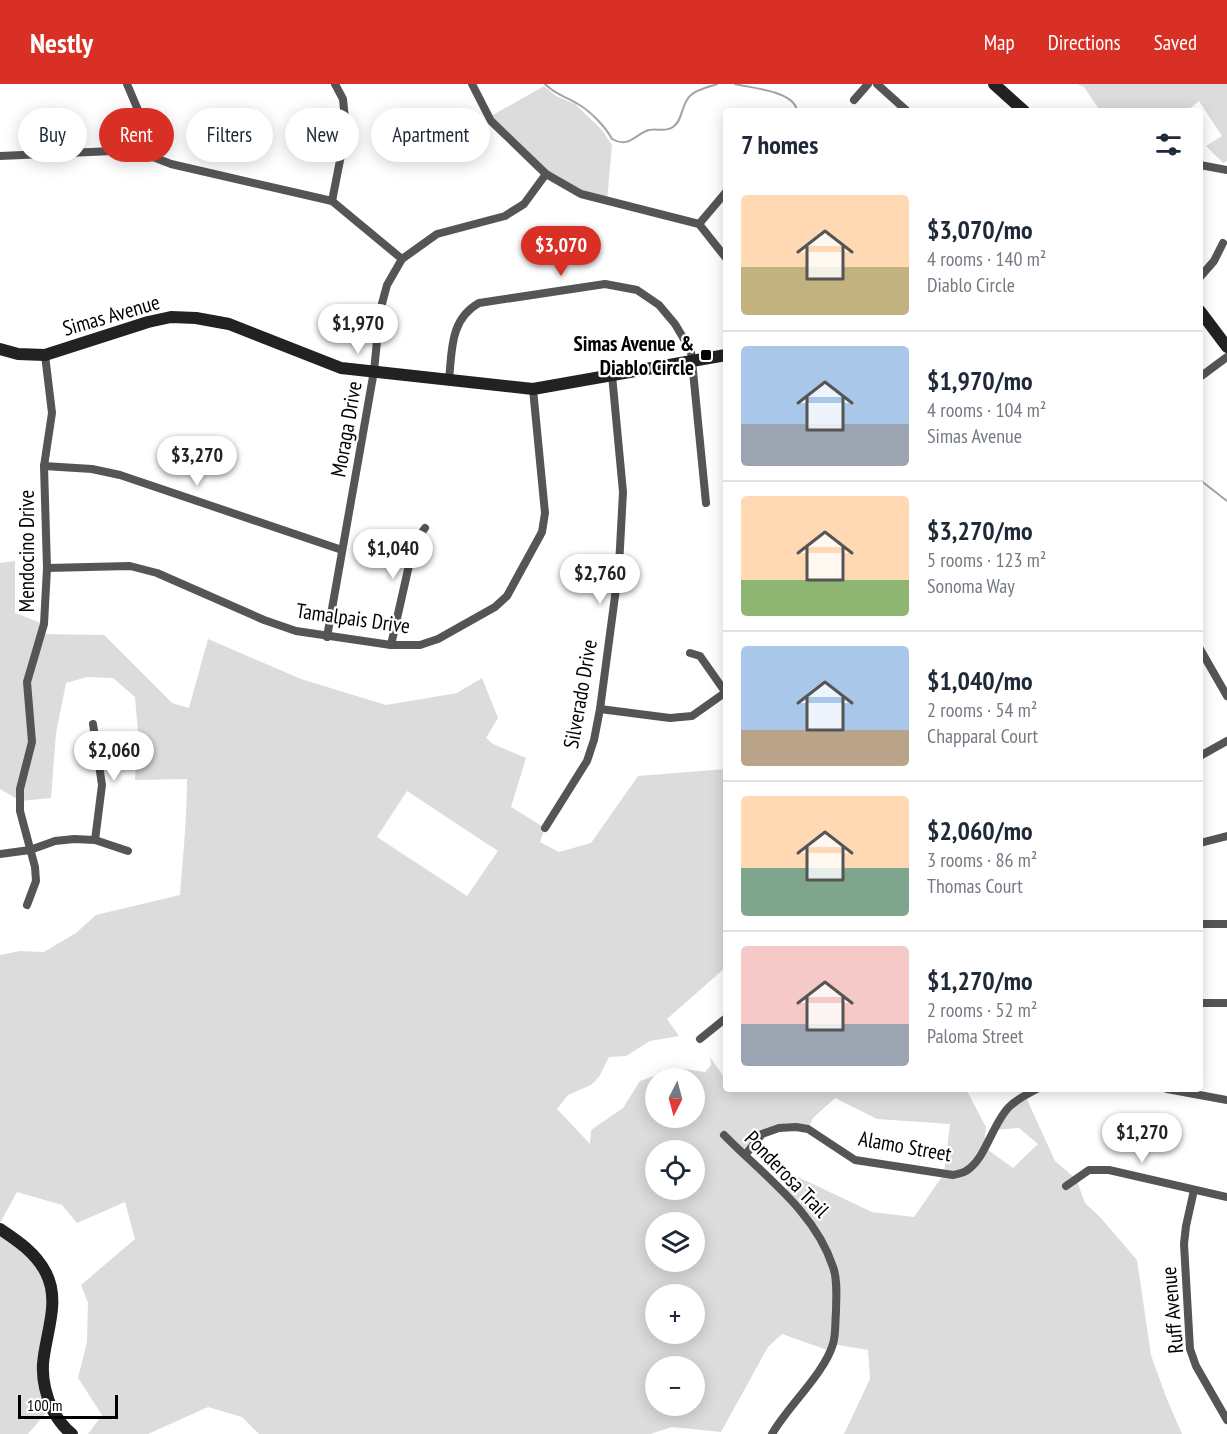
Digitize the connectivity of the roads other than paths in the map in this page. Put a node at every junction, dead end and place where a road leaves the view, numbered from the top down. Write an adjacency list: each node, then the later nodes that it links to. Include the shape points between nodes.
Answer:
1 (128, 84): 8 (street)
2 (335, 84): 18 (street, via 344,99 346,130)
3 (472, 84): 16 (street, via 491,120)
4 (868, 84): 7 (street)
5 (877, 84): 9 (street)
6 (994, 84): 10 (street)
7 (854, 100)
8 (137, 108)
9 (904, 108)
10 (1017, 108)
11 (99, 152): 12 (street)
12 (0, 156)
13 (166, 162): 18 (street)
14 (1203, 166): 15 (street)
15 (1227, 170)
16 (546, 174): 19 (street, via 581,194); 22 (street, Moraga Drive, via 524,204 505,216 437,234)
17 (723, 196): 19 (street)
18 (332, 201): 22 (street)
19 (699, 224): 21 (street)
20 (1223, 243): 23 (street)
21 (723, 254)
22 (402, 259): 31 (street, Moraga Drive, via 387,285 380,311)
23 (1203, 274)
24 (1203, 315): 25 (street)
25 (1227, 347)
26 (0, 349): 27 (street, Simas Avenue)
27 (45, 355): 31 (street, Simas Avenue, via 148,322 171,317 196,318 229,324 341,368); 36 (street, Mendocino Drive, via 52,413)
28 (723, 356): 30 (street, Simas Avenue)
29 (1227, 357): 33 (street)
30 (693, 361): 32 (street, Simas Avenue); 34 (street, via 686,342 659,305 637,290 605,284 479,303 458,323); 37 (street)
31 (374, 371): 34 (street, Simas Avenue); 39 (street, Moraga Drive)
32 (612, 375): 35 (street, Simas Avenue); 49 (street, Silverado Drive, via 623,492 619,566)
33 (1203, 375)
34 (449, 380): 35 (street, Simas Avenue)
35 (533, 389): 42 (street, Tamalpais Drive, via 545,513 542,532 512,587 495,607 438,639 420,645)
36 (44, 466): 39 (street, via 120,475); 40 (street, Mendocino Drive)
37 (706, 503)
38 (425, 528): 42 (street, via 414,543)
39 (342, 550): 41 (street, Moraga Drive)
40 (47, 568): 41 (street, Tamalpais Drive, via 130,566 157,573 264,620); 57 (street, Mendocino Drive, via 44,624 27,682 32,742 20,789 20,811)
41 (327, 637): 42 (street, Tamalpais Drive)
42 (391, 645)
43 (690, 653): 46 (street, via 700,656)
44 (1203, 660): 45 (street)
45 (1225, 686): 48 (street)
46 (723, 688)
47 (723, 694): 49 (street, via 692,716 670,718)
48 (1227, 696)
49 (600, 709): 53 (street, Silverado Drive, via 587,761)
50 (93, 724): 55 (street, via 102,785)
51 (1227, 741): 52 (street)
52 (1203, 754)
53 (545, 828)
54 (1227, 836): 56 (street)
55 (95, 840): 57 (street, via 74,838); 58 (street)
56 (1203, 842)
57 (30, 850): 59 (street); 60 (street, Mendocino Drive, via 36,881)
58 (128, 851)
59 (0, 854)
60 (27, 905)
61 (1203, 924): 62 (street)
62 (1227, 924)
63 (1203, 1003): 64 (street)
64 (1227, 1003)
65 (723, 1020): 66 (street)
66 (700, 1039)
67 (1031, 1092): 71 (street, Alamo Street, via 1008,1108 968,1170 953,1176 855,1160 808,1129 796,1127 762,1134)
68 (1183, 1092): 69 (street)
69 (1227, 1100)
70 (724, 1135): 71 (street, Ponderosa Trail)
71 (746, 1154): 78 (street, Ponderosa Trail, via 801,1211 820,1236 834,1269 833,1344 824,1364)
72 (1066, 1186): 73 (street, via 1089,1170 1109,1170)
73 (1194, 1190): 74 (street); 76 (street, Ruff Avenue, via 1184,1244 1190,1349)
74 (1227, 1197)
75 (0, 1229): 77 (street, via 36,1257 47,1275 52,1294 44,1380 56,1416)
76 (1227, 1420)
77 (72, 1434)
78 (772, 1434)

